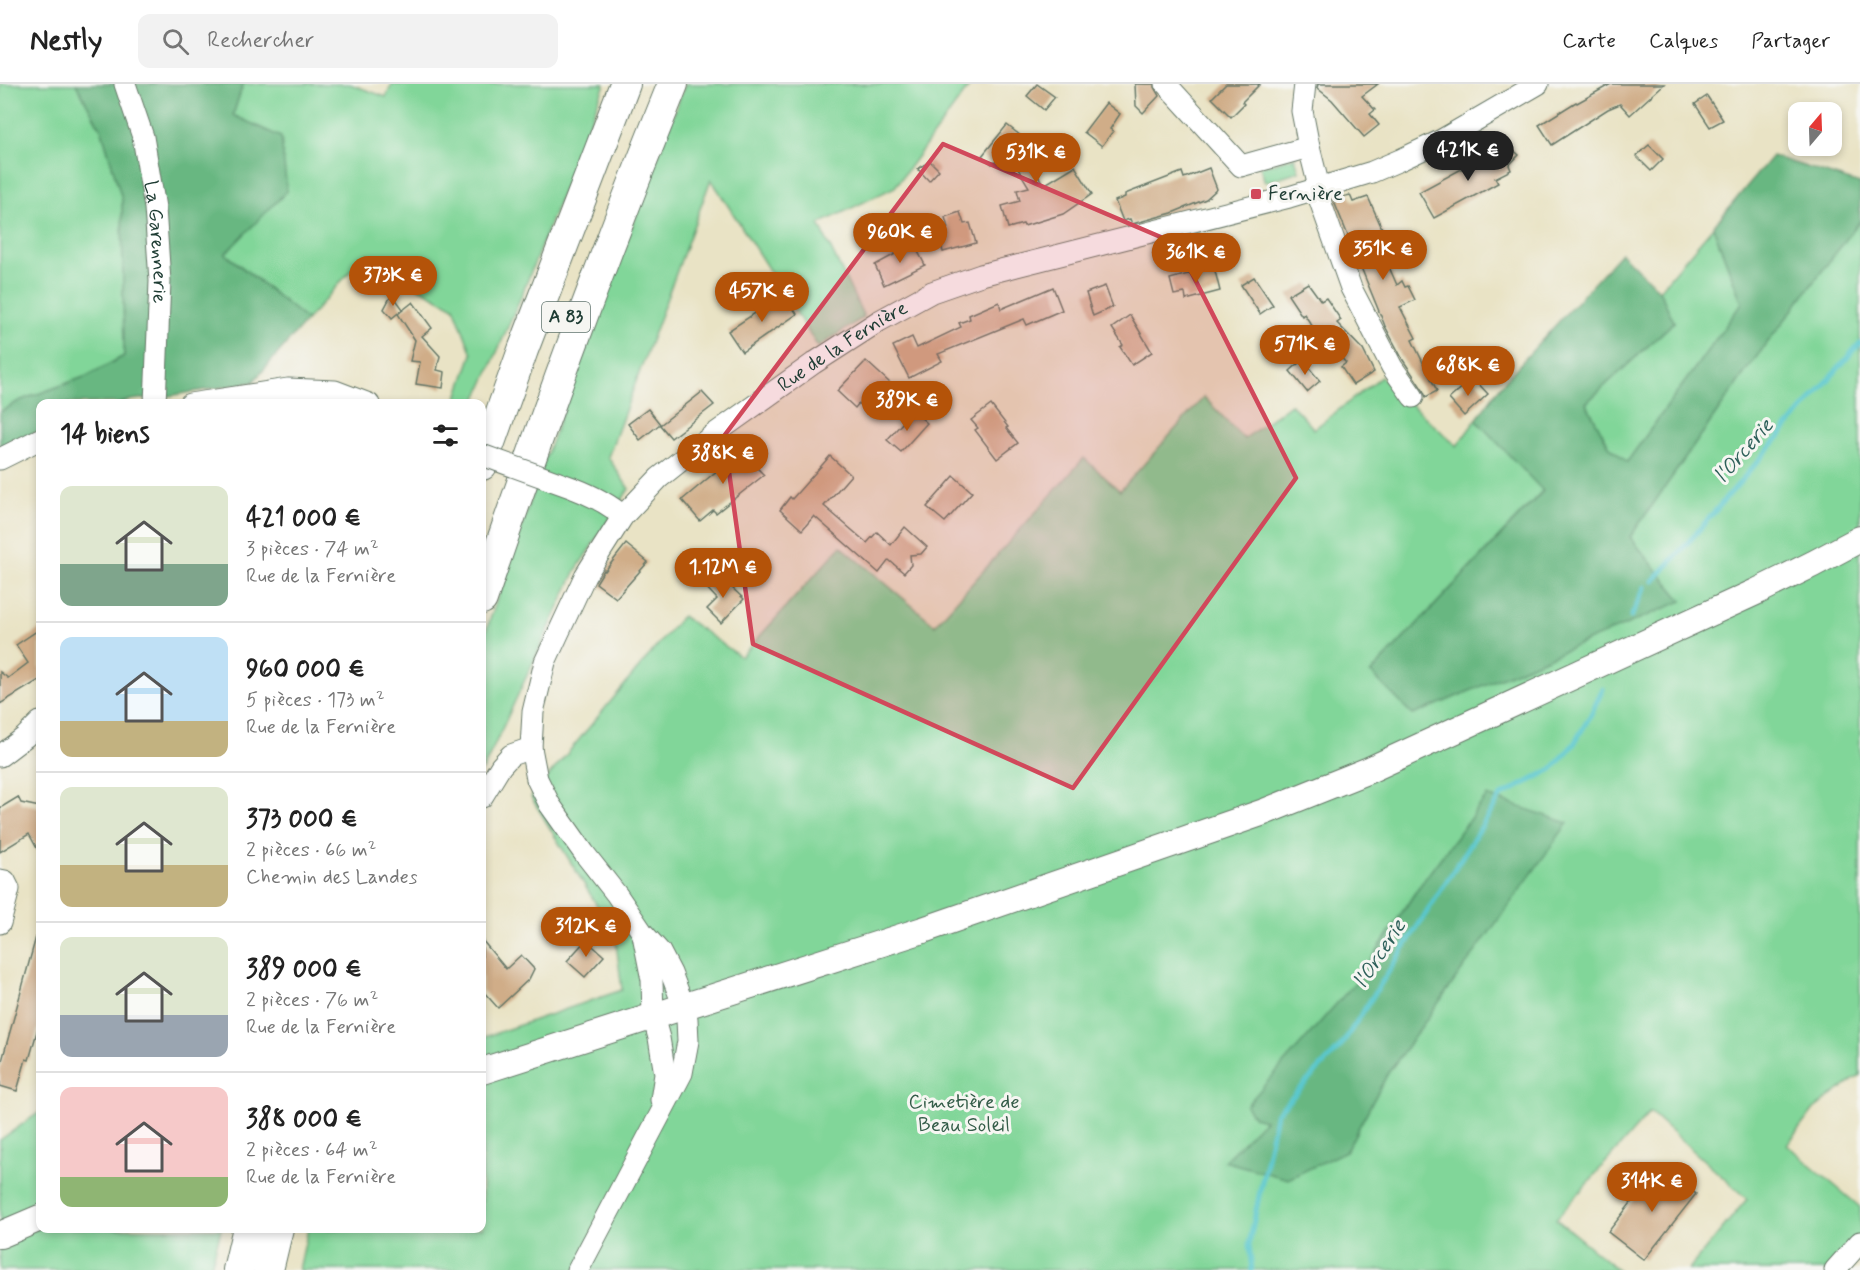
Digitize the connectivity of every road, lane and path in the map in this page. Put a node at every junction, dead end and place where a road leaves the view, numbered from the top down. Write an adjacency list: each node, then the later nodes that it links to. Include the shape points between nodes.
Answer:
1 (125, 84): 11 (street, La Garennerie, via 143,136 155,208 160,281)
2 (626, 84): 15 (highway, A 83)
3 (657, 84): 20 (highway, A 83, via 558,339)
4 (673, 84): 21 (highway, via 570,346)
5 (1166, 84): 8 (street, via 1241,166)
6 (1305, 84): 8 (street, via 1302,111)
7 (1538, 84): 9 (street, Rue de la Fernière, via 1400,160)
8 (1309, 147): 9 (street)
9 (1318, 188): 10 (street, via 1351,288 1392,367); 18 (street, Rue de la Fernière, via 981,274 932,292 851,339 713,435 659,478)
10 (1413, 397)
11 (155, 399)
12 (223, 399): 13 (street, via 288,389 335,391)
13 (356, 399)
14 (36, 441): 17 (street)
15 (486, 454)
16 (486, 456): 18 (street, bridge, via 589,494)
17 (0, 459)
18 (623, 516): 23 (street, Rue de la Fernière, via 585,576 545,662 533,712)
19 (1860, 539): 29 (main road, via 1776,582 1391,760 1275,808 923,930)
20 (486, 542)
21 (486, 588)
22 (36, 726): 24 (street)
23 (531, 748): 25 (street, via 511,755); 28 (street, Rue de la Fernière, via 537,779 550,805)
24 (0, 756)
25 (486, 790)
26 (0, 880): 27 (street, via 9,889)
27 (0, 922)
28 (642, 932): 29 (street, Rue de la Fernière, via 660,952); 30 (street, Rue de la Fernière, via 652,980)
29 (684, 1007): 30 (main road); 32 (street, Rue de la Fernière, via 688,1041 682,1073)
30 (653, 1016): 31 (main road); 32 (street, Rue de la Fernière, via 665,1074)
31 (486, 1070)
32 (657, 1118): 40 (street, Rue de la Fernière)
33 (36, 1220): 36 (main road)
34 (248, 1233): 38 (highway)
35 (277, 1233): 39 (highway)
36 (0, 1235)
37 (1860, 1242): 41 (street)
38 (238, 1270)
39 (268, 1270)
40 (578, 1270)
41 (1835, 1270)

